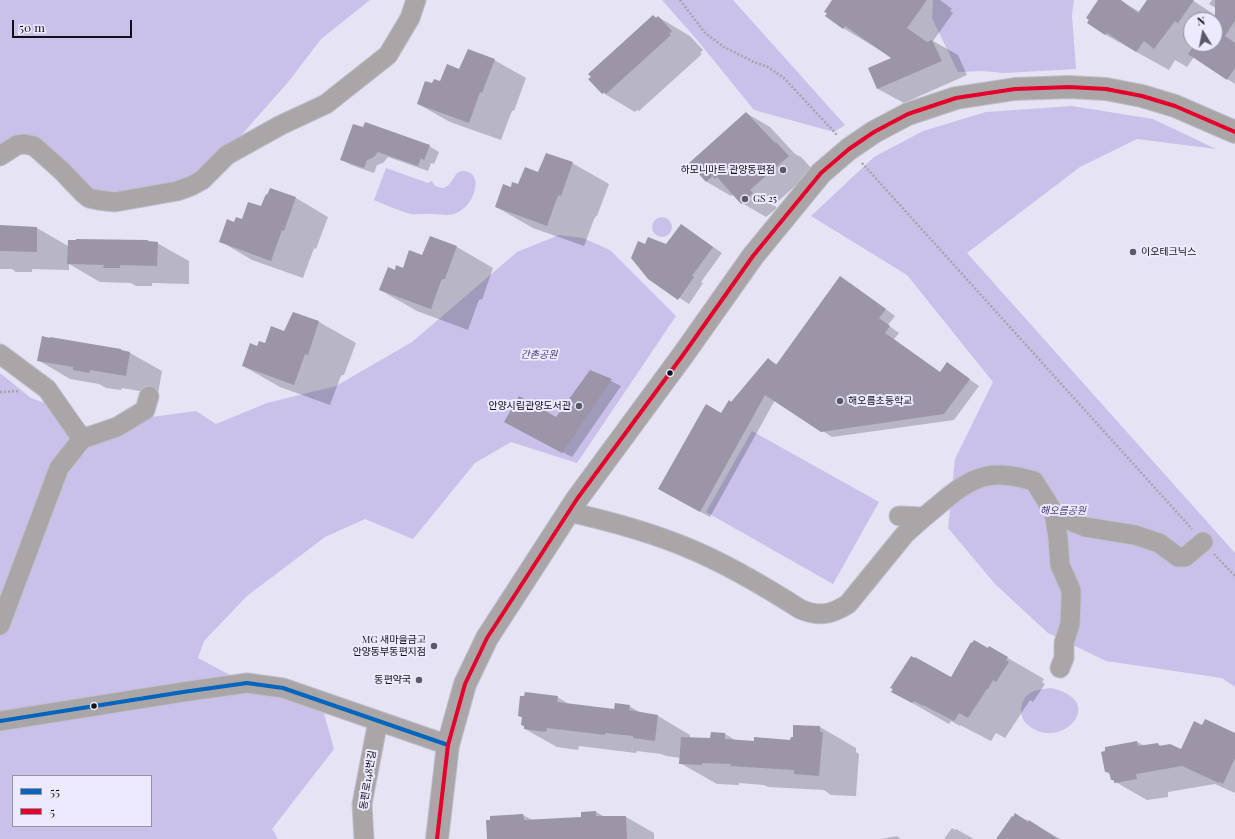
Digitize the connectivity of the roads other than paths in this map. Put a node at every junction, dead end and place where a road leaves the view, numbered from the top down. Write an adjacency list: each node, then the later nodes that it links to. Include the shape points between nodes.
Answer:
1 (416, 0): 3 (street, via 410,18 388,55 326,104 227,155 202,180 191,186 177,191 115,202 98,200 83,193 34,146 17,145)
2 (1235, 131): 7 (street, via 1175,106 1142,96 1114,90 1069,87 1022,89 956,98 908,114 874,132 821,173 753,256)
3 (0, 156)
4 (0, 354): 6 (street, via 46,389)
5 (149, 396): 6 (street, via 145,410 117,427)
6 (82, 439): 12 (street, via 58,468)
7 (569, 512): 10 (street, via 612,522 688,547 754,580 800,609 817,614 838,611 848,604 905,534); 16 (street, via 487,638 465,684)
8 (1054, 513): 10 (street, via 1034,481 1014,476 987,476 954,492); 11 (street, via 1085,527 1135,535 1159,543 1178,557 1185,557); 13 (street, via 1060,565 1071,590 1070,624)
9 (899, 516): 10 (street)
10 (924, 517)
11 (1203, 542)
12 (0, 625)
13 (1060, 668)
14 (0, 721): 15 (street, via 246,684 283,688)
15 (378, 721): 16 (street); 17 (street, 동편로148번길, via 362,804)
16 (448, 745): 18 (street)
17 (364, 839)
18 (437, 839)

